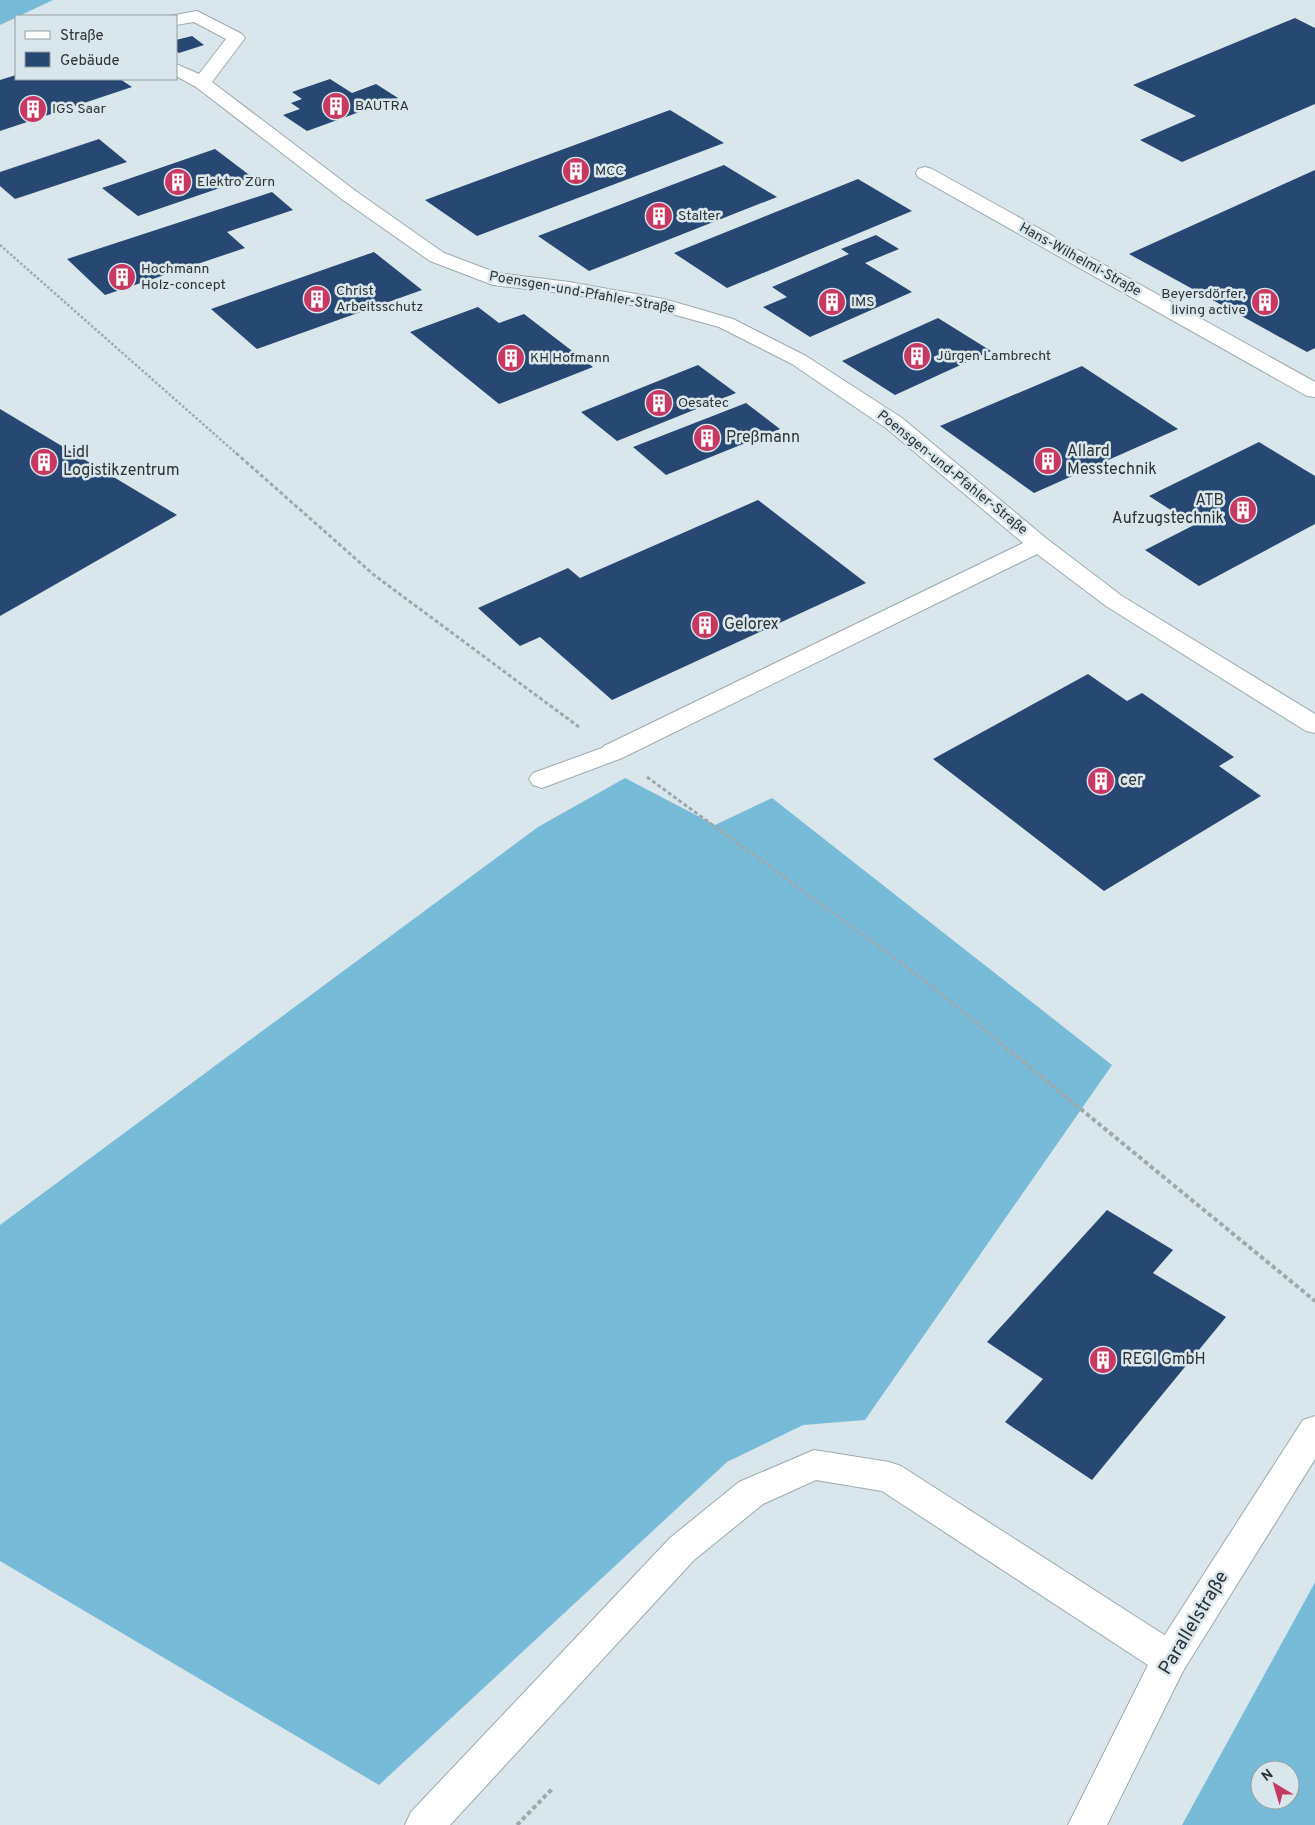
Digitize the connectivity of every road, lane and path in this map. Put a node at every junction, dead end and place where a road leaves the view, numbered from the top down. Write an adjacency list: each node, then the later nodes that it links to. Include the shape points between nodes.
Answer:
1 (178, 20): 3 (street, via 197,16 236,38)
2 (178, 70): 3 (street, Poensgen-und-Pfahler-Straße)
3 (202, 83): 7 (street, Poensgen-und-Pfahler-Straße, via 436,257 493,279 657,303 726,323 799,360 894,423)
4 (925, 173): 6 (street, Hans-Wilhelmi-Straße)
5 (0, 245): 9 (path, via 374,575)
6 (1315, 391)
7 (1038, 544): 8 (street, Poensgen-und-Pfahler-Straße, via 1114,601); 9 (street)
8 (1315, 725)
9 (613, 752): 10 (street); 11 (path, via 915,973)
10 (542, 779)
11 (1315, 1301)
12 (1315, 1430): 13 (street, Parallelstraße)
13 (1170, 1659): 15 (street, via 889,1477 814,1464 751,1493 682,1548); 17 (street, Parallelstraße)
14 (553, 1788): 16 (path)
15 (424, 1825)
16 (517, 1825)
17 (1087, 1825)

